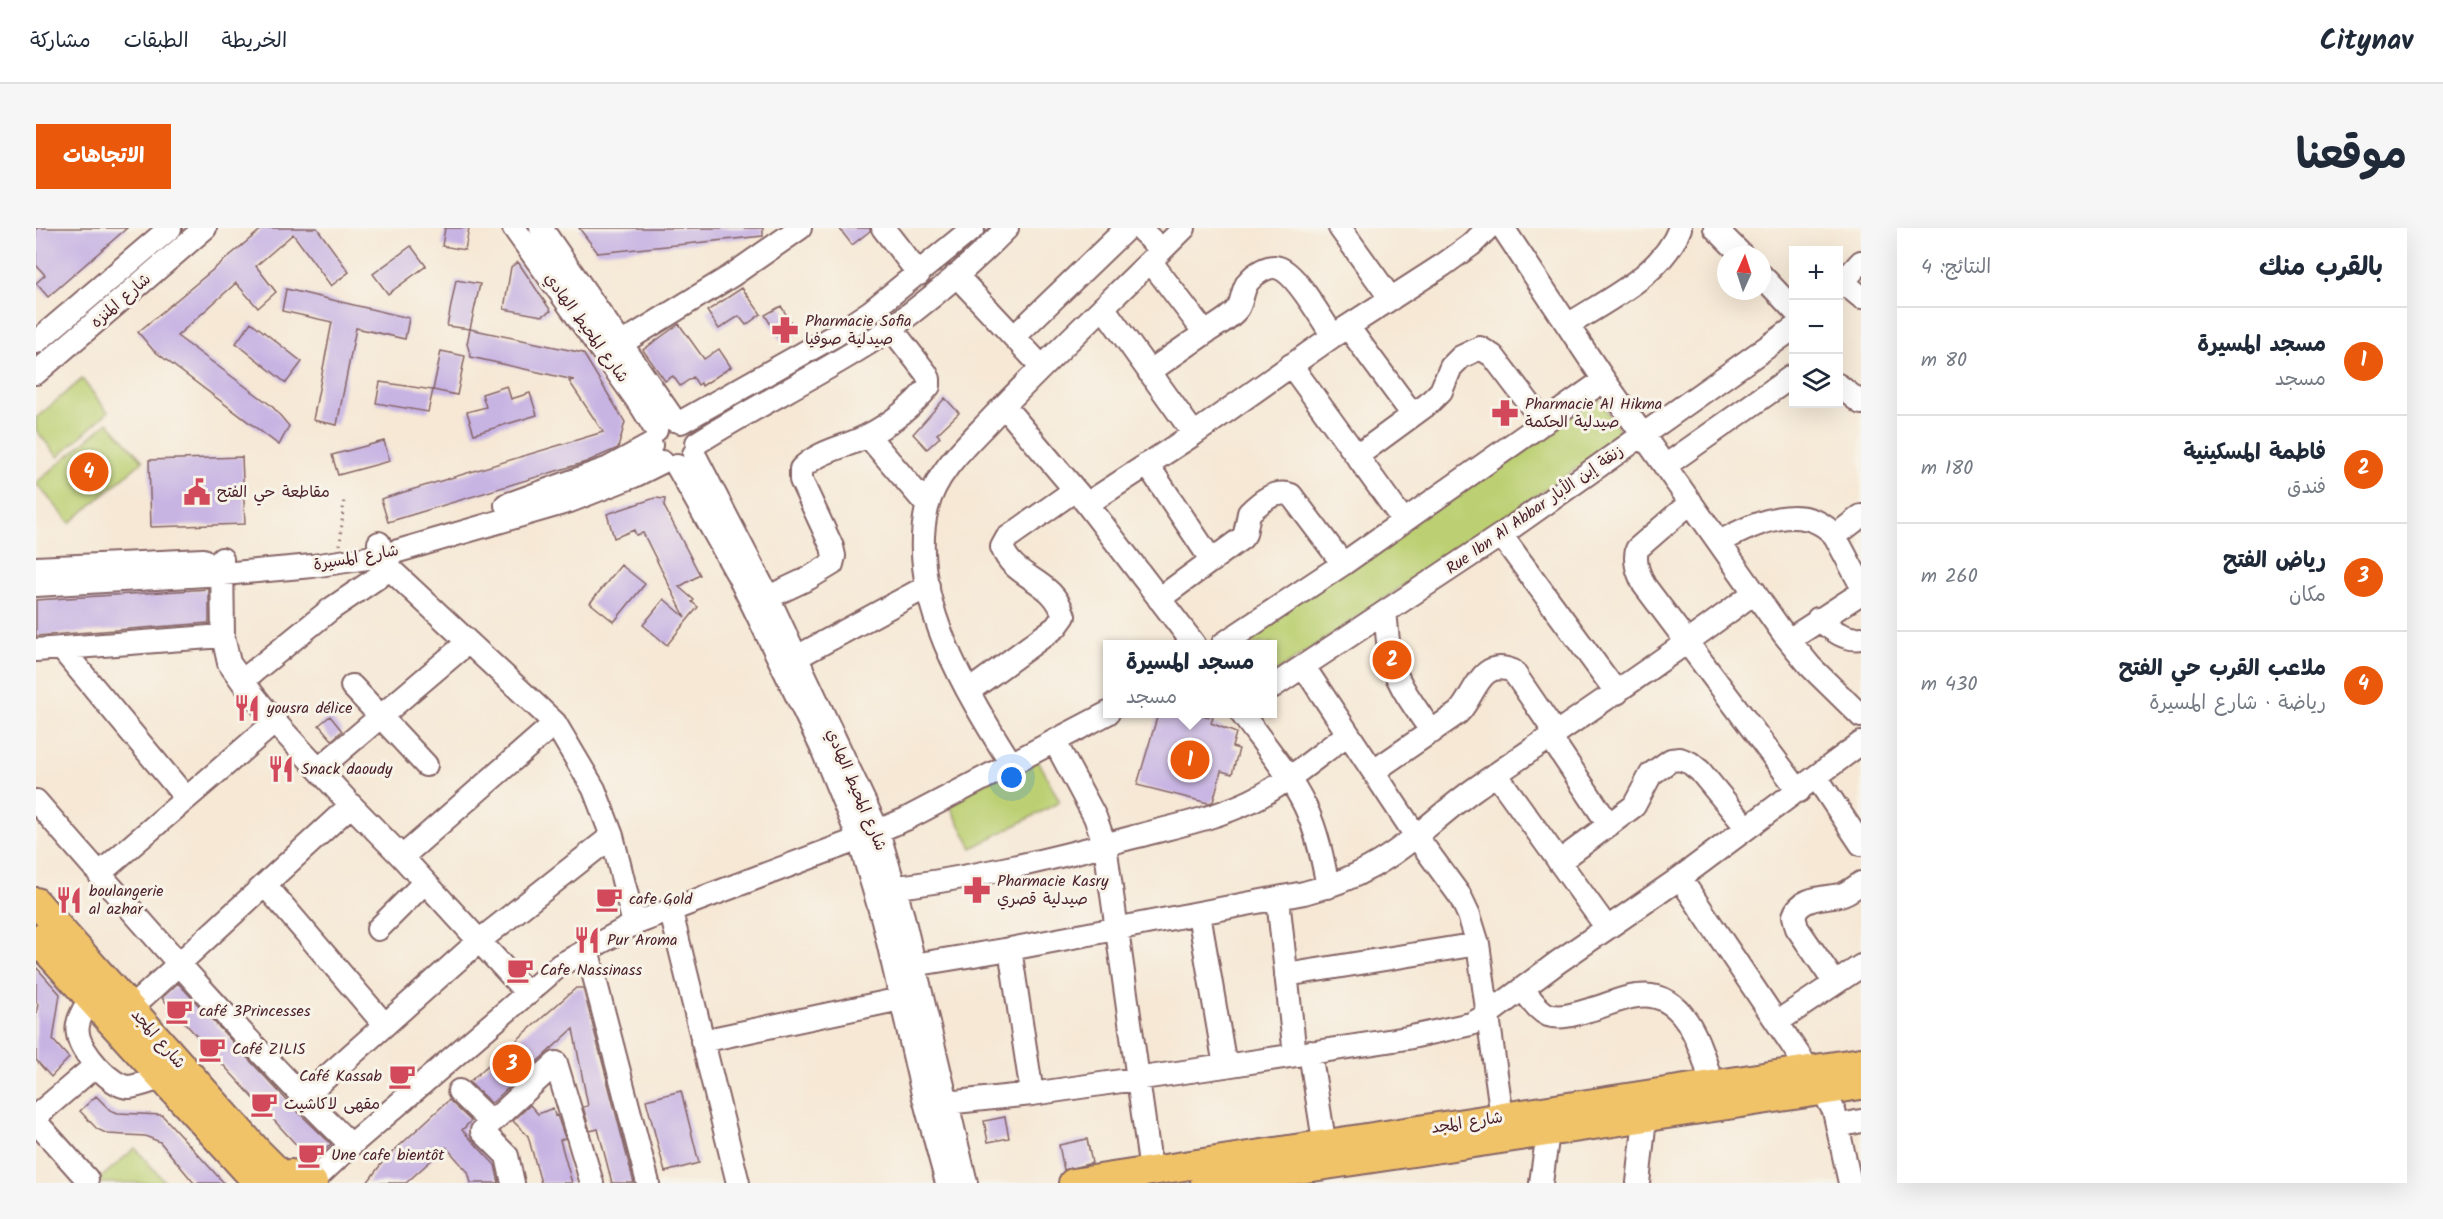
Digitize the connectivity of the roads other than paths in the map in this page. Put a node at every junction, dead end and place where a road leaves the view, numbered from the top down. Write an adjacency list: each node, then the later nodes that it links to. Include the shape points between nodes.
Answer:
1 (206, 228): 40 (street, شارع المنزه)
2 (514, 228): 36 (street, شارع المحيط الهادي)
3 (541, 228): 36 (street, شارع المحيط الهادي)
4 (800, 228): 36 (street, via 731,276)
5 (883, 228): 20 (street)
6 (973, 228): 20 (street, شارع المسيرة)
7 (1007, 228): 21 (street, شارع المسيرة)
8 (1127, 228): 33 (street)
9 (1139, 228): 18 (street)
10 (1184, 228): 18 (street)
11 (1340, 228): 26 (street)
12 (1488, 228): 26 (street)
13 (1503, 228): 29 (street)
14 (1680, 228): 29 (street, via 1666,256)
15 (1715, 228): 17 (street)
16 (158, 232): 35 (street, شارع المنزه)
17 (1733, 246)
18 (1156, 256): 28 (street); 32 (street)
19 (1861, 262): 22 (street)
20 (919, 274): 51 (street, شارع المسيرة, via 870,312)
21 (956, 275): 30 (street, شارع المسيرة); 33 (street)
22 (1843, 283)
23 (1771, 286): 27 (street)
24 (1843, 286): 25 (street)
25 (1861, 297)
26 (1391, 299): 31 (street)
27 (1789, 305)
28 (1103, 307): 38 (street); 39 (street)
29 (1568, 325): 42 (street)
30 (891, 328): 50 (street, via 930,382 901,413); 51 (street, شارع المسيرة, via 852,354)
31 (1341, 331): 32 (street, via 1277,266 1254,275 1246,284 1238,308); 37 (street); 46 (street)
32 (1205, 333): 39 (street)
33 (1014, 337): 38 (street)
34 (1789, 339): 49 (street, Rue Ibn Al Abbar زنقة إبن الأبار)
35 (36, 342)
36 (613, 348): 51 (street, شارع المحيط الهادي)
37 (1291, 364): 48 (street); 52 (street)
38 (1042, 367): 45 (street)
39 (1149, 372): 48 (street)
40 (36, 373)
41 (1789, 379): 54 (street)
42 (1604, 380): 47 (street); 49 (street)
43 (1843, 388): 44 (street)
44 (1861, 403)
45 (1004, 406): 55 (street); 57 (street, via 951,463)
46 (1413, 415): 47 (street, via 1441,391 1450,367 1480,348 1494,356); 52 (street)
47 (1544, 423): 59 (street)
48 (1194, 434): 53 (street)
49 (1643, 435): 54 (street); 60 (street, Rue Ibn Al Abbar زنقة إبن الأبار)
50 (868, 436): 57 (street); 74 (street, via 801,469 801,480 834,556 832,564)
51 (674, 443): 63 (street, شارع المسيرة, via 626,479 570,501); 74 (street, شارع المحيط الهادي, via 711,524)
52 (1357, 456): 59 (street)
53 (1147, 464): 55 (street); 64 (street)
54 (1665, 466): 56 (street)
55 (1081, 497): 73 (street); 91 (street, via 1007,538 1002,546 1016,569 1049,589 1064,616 1056,627)
56 (1691, 502): 62 (street); 83 (street, via 1643,541 1635,560 1644,585)
57 (927, 505): 70 (street, via 924,544)
58 (1861, 516): 61 (street)
59 (1403, 520): 65 (street)
60 (1501, 534): 75 (street, Rue Ibn Al Abbar زنقة إبن الأبار); 92 (street)
61 (1835, 536): 62 (street, via 1813,519 1778,518 1741,530); 69 (street)
62 (1720, 542): 71 (street)
63 (383, 555): 66 (street, شارع المسيرة, via 312,566); 66 (street, شارع المسيرة, via 340,546); 82 (street); 88 (street, via 331,609)
64 (1212, 561): 65 (street, via 1242,538 1249,513 1270,496 1285,493 1299,504); 73 (street)
65 (1343, 564): 80 (street)
66 (223, 567): 67 (street, شارع المسيرة); 68 (street, شارع المسيرة); 77 (street)
67 (36, 568)
68 (36, 585)
69 (1861, 585)
70 (928, 586): 86 (street); 91 (street, via 933,610)
71 (1755, 592): 81 (street); 83 (street)
72 (1861, 593): 76 (street)
73 (1159, 599): 79 (street)
74 (760, 601): 86 (street, شارع المحيط الهادي)
75 (1385, 612): 87 (street, Rue Ibn Al Abbar زنقة إبن الأبار); 99 (street, via 1394,667)
76 (1818, 619): 78 (street, via 1844,636); 81 (street)
77 (223, 636): 84 (street); 88 (street, via 229,663)
78 (1861, 638)
79 (1190, 640)
80 (1230, 640)
81 (1789, 640): 95 (street)
82 (467, 643): 93 (street); 98 (street)
83 (1686, 643): 92 (street); 110 (street)
84 (60, 648): 85 (street); 111 (street)
85 (36, 650)
86 (790, 661): 116 (street, شارع المحيط الهادي)
87 (1304, 668): 89 (street, Rue Ibn Al Abbar زنقة إبن الأبار); 100 (street)
88 (242, 681): 97 (street)
89 (1277, 684)
90 (352, 686): 93 (street)
91 (969, 692): 105 (street)
92 (1617, 693): 101 (street)
93 (381, 715): 104 (street); 106 (street)
94 (1103, 715): 102 (street)
95 (1861, 716)
96 (1245, 718): 109 (street)
97 (275, 722): 106 (street); 111 (street)
98 (555, 723): 117 (street, via 594,789); 121 (street)
99 (1432, 732): 101 (street, via 1466,706 1481,677 1506,668 1513,671); 107 (street)
100 (1348, 734): 107 (street); 109 (street)
101 (1554, 736): 108 (street); 114 (street)
102 (1055, 742): 105 (street); 120 (street)
103 (1861, 743): 110 (street)
104 (426, 765)
105 (1012, 765): 116 (street)
106 (319, 769): 113 (street)
107 (1374, 771): 118 (street)
108 (1496, 774): 118 (street); 122 (street)
109 (1288, 777): 120 (street, via 1231,810); 128 (street, via 1311,822)
110 (1808, 784): 115 (street); 119 (street)
111 (186, 798): 123 (street)
112 (36, 801): 123 (street)
113 (351, 805): 121 (street); 127 (street)
114 (1609, 825): 115 (street, via 1634,806 1651,774 1671,760 1680,759 1700,771); 122 (street)
115 (1746, 828): 124 (street)
116 (869, 835): 129 (street, شارع المحيط الهادي); 132 (street)
117 (612, 836): 134 (street); 139 (street)
118 (1416, 836): 128 (street, via 1373,867); 140 (street, via 1460,896)
119 (1861, 844)
120 (1105, 845): 129 (street); 135 (street)
121 (402, 857): 125 (street)
122 (1559, 862): 136 (street)
123 (99, 874): 143 (street)
124 (1680, 878): 136 (street); 154 (street)
125 (424, 883): 137 (street); 139 (street)
126 (1861, 883): 147 (street, via 1840,895 1816,898 1801,906 1794,916 1797,928)
127 (266, 886): 143 (street); 155 (street)
128 (1328, 887): 130 (street)
129 (885, 889): 144 (street, شارع المحيط الهادي)
130 (1278, 898): 133 (street); 146 (street)
131 (36, 902): 152 (main road, شارع المجد)
132 (671, 912): 134 (street); 156 (street)
133 (1199, 914): 135 (street); 160 (street)
134 (634, 924): 141 (street)
135 (1118, 928): 142 (street); 161 (street)
136 (1607, 928): 148 (street)
137 (378, 929)
138 (36, 939): 151 (main road, شارع المجد)
139 (479, 941): 149 (street); 155 (street)
140 (1478, 944): 146 (street); 153 (street)
141 (586, 949): 149 (street, via 560,965); 187 (street)
142 (1010, 949): 144 (street); 167 (street)
143 (179, 962): 152 (street); 168 (street)
144 (904, 966): 150 (street, شارع المحيط الهادي)
145 (1861, 966): 147 (street)
146 (1286, 975): 157 (street)
147 (1835, 983): 154 (street)
148 (1522, 989): 153 (street); 164 (street, via 1550,1016 1574,1015 1638,995 1673,1003 1693,1032)
149 (528, 994): 178 (street)
150 (910, 997): 156 (street); 169 (street, شارع المحيط الهادي); 189 (street, شارع المحيط الهادي, via 923,1094)
151 (89, 999): 159 (street, via 77,1034); 162 (main road, شارع المجد)
152 (131, 1008): 183 (main road, شارع المجد, via 258,1152)
153 (1487, 1016): 157 (street, via 1450,1030); 171 (street)
154 (1777, 1022): 163 (street)
155 (384, 1024): 168 (street)
156 (702, 1041): 188 (street)
157 (1303, 1053): 160 (street); 179 (street)
158 (1861, 1062): 163 (main road, شارع المجد)
159 (96, 1065): 162 (street, via 121,1086); 170 (street)
160 (1225, 1066): 161 (street)
161 (1139, 1077): 167 (street); 180 (street)
162 (161, 1078): 183 (main road, شارع المجد)
163 (1816, 1081): 164 (main road, شارع المجد); 165 (main road, شارع المجد); 172 (main road, شارع المجد); 176 (street)
164 (1712, 1085): 171 (main road, شارع المجد)
165 (1861, 1085)
166 (459, 1091): 175 (street)
167 (1032, 1094): 169 (street)
168 (303, 1098): 178 (street)
169 (946, 1103): 190 (street, شارع المحيط الهادي)
170 (36, 1116)
171 (1502, 1117): 179 (main road, شارع المجد)
172 (1645, 1118): 177 (main road, شارع المجد); 194 (street)
173 (1861, 1121): 176 (street)
174 (36, 1122): 182 (street)
175 (491, 1122): 185 (street, via 482,1131 507,1156); 186 (street, via 556,1063)
176 (1838, 1126): 195 (street)
177 (1548, 1132): 179 (main road, شارع المجد); 193 (street)
178 (351, 1145): 184 (street)
179 (1327, 1155): 180 (main road, شارع المجد); 181 (main road, شارع المجد)
180 (1151, 1171): 191 (main road, شارع المجد)
181 (1275, 1178): 192 (main road, شارع المجد)
182 (87, 1179)
183 (270, 1180): 184 (main road, via 296,1173)
184 (313, 1183)
185 (513, 1183)
186 (592, 1183)
187 (648, 1183)
188 (738, 1183)
189 (947, 1183)
190 (966, 1183)
191 (1073, 1183)
192 (1204, 1183)
193 (1541, 1183)
194 (1638, 1183)
195 (1850, 1183)

